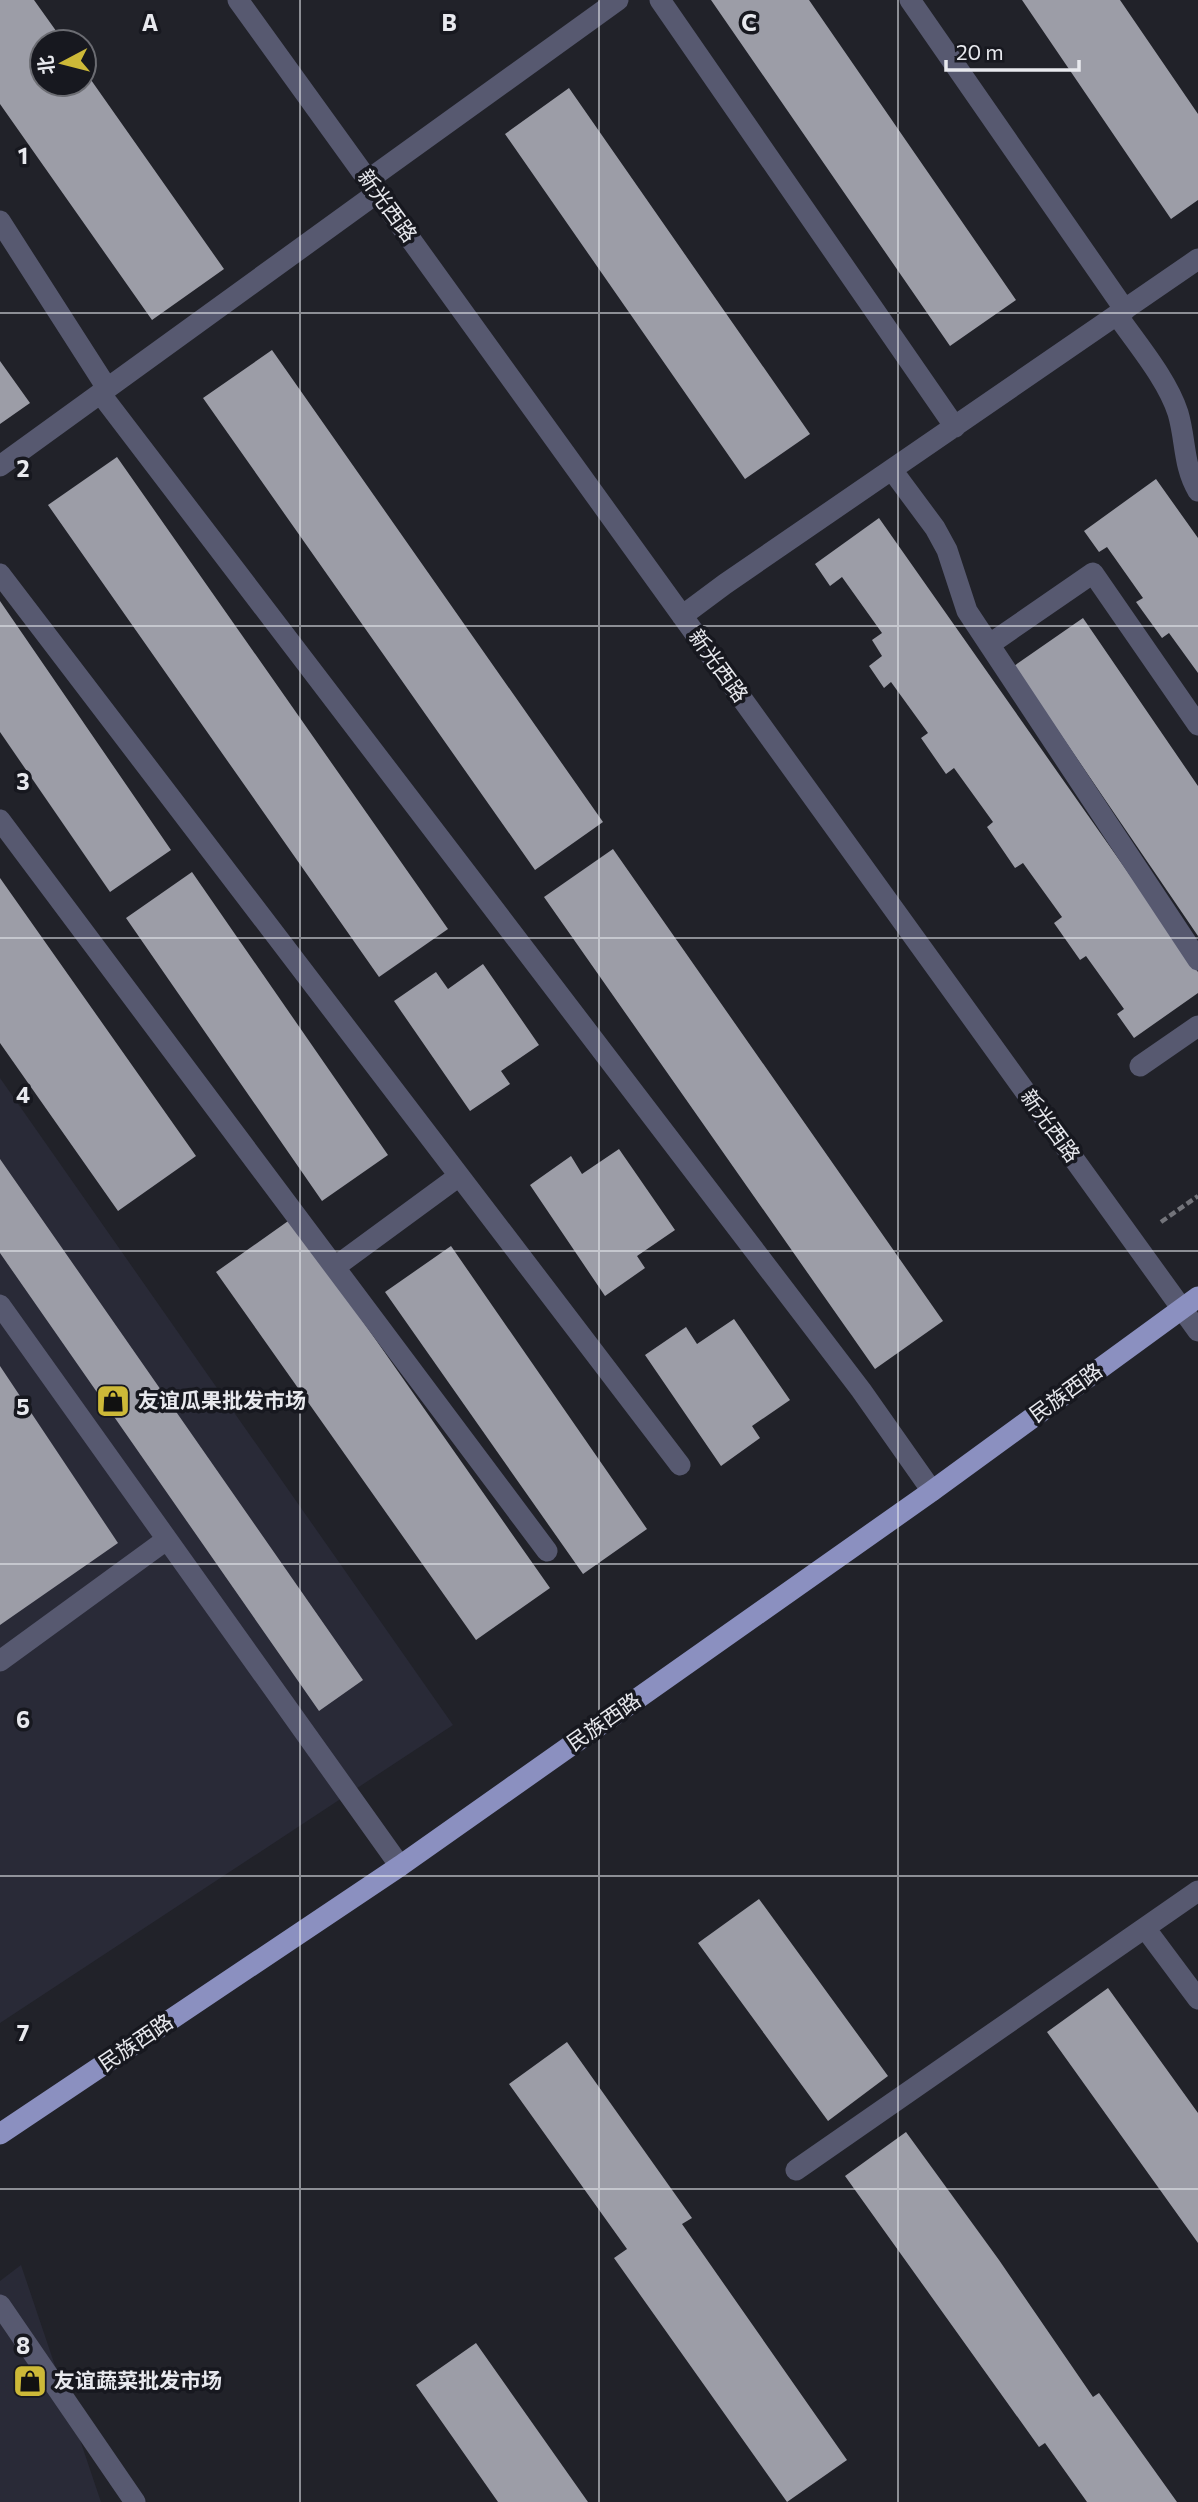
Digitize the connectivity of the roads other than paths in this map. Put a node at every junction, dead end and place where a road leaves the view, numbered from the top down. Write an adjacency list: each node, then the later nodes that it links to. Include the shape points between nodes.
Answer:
1 (238, 0): 5 (street, 新光西路)
2 (618, 0): 5 (street)
3 (660, 0): 10 (street)
4 (910, 0): 8 (street)
5 (373, 187): 9 (street); 15 (street, 新光西路)
6 (0, 221): 9 (street)
7 (1198, 259): 8 (street)
8 (1121, 312): 10 (street); 13 (street, via 1178,411 1189,477)
9 (104, 390): 11 (street); 28 (street, via 861,1390)
10 (955, 427): 12 (street)
11 (0, 466)
12 (892, 470): 15 (street); 16 (street, via 935,528 967,611)
13 (1198, 491)
14 (0, 573): 22 (street)
15 (682, 616): 24 (street, 新光西路, via 1133,1242)
16 (990, 643): 17 (street, via 1093,573); 19 (street)
17 (1198, 725)
18 (0, 820): 23 (street)
19 (1198, 960)
20 (1198, 1026): 21 (street)
21 (1140, 1066)
22 (459, 1176): 23 (street); 27 (street)
23 (335, 1267): 30 (street)
24 (1190, 1302): 26 (street, 新光西路); 28 (main road, 民族西路)
25 (0, 1305): 29 (street)
26 (1198, 1331)
27 (680, 1465)
28 (932, 1492): 32 (main road, 民族西路)
29 (166, 1540): 31 (street); 32 (street)
30 (547, 1550)
31 (0, 1661)
32 (400, 1866): 36 (main road, 民族西路)
33 (1198, 1891): 34 (street)
34 (1145, 1928): 35 (street); 37 (street)
35 (1198, 1999)
36 (0, 2134)
37 (796, 2170)
38 (0, 2305): 39 (street)
39 (135, 2502)

